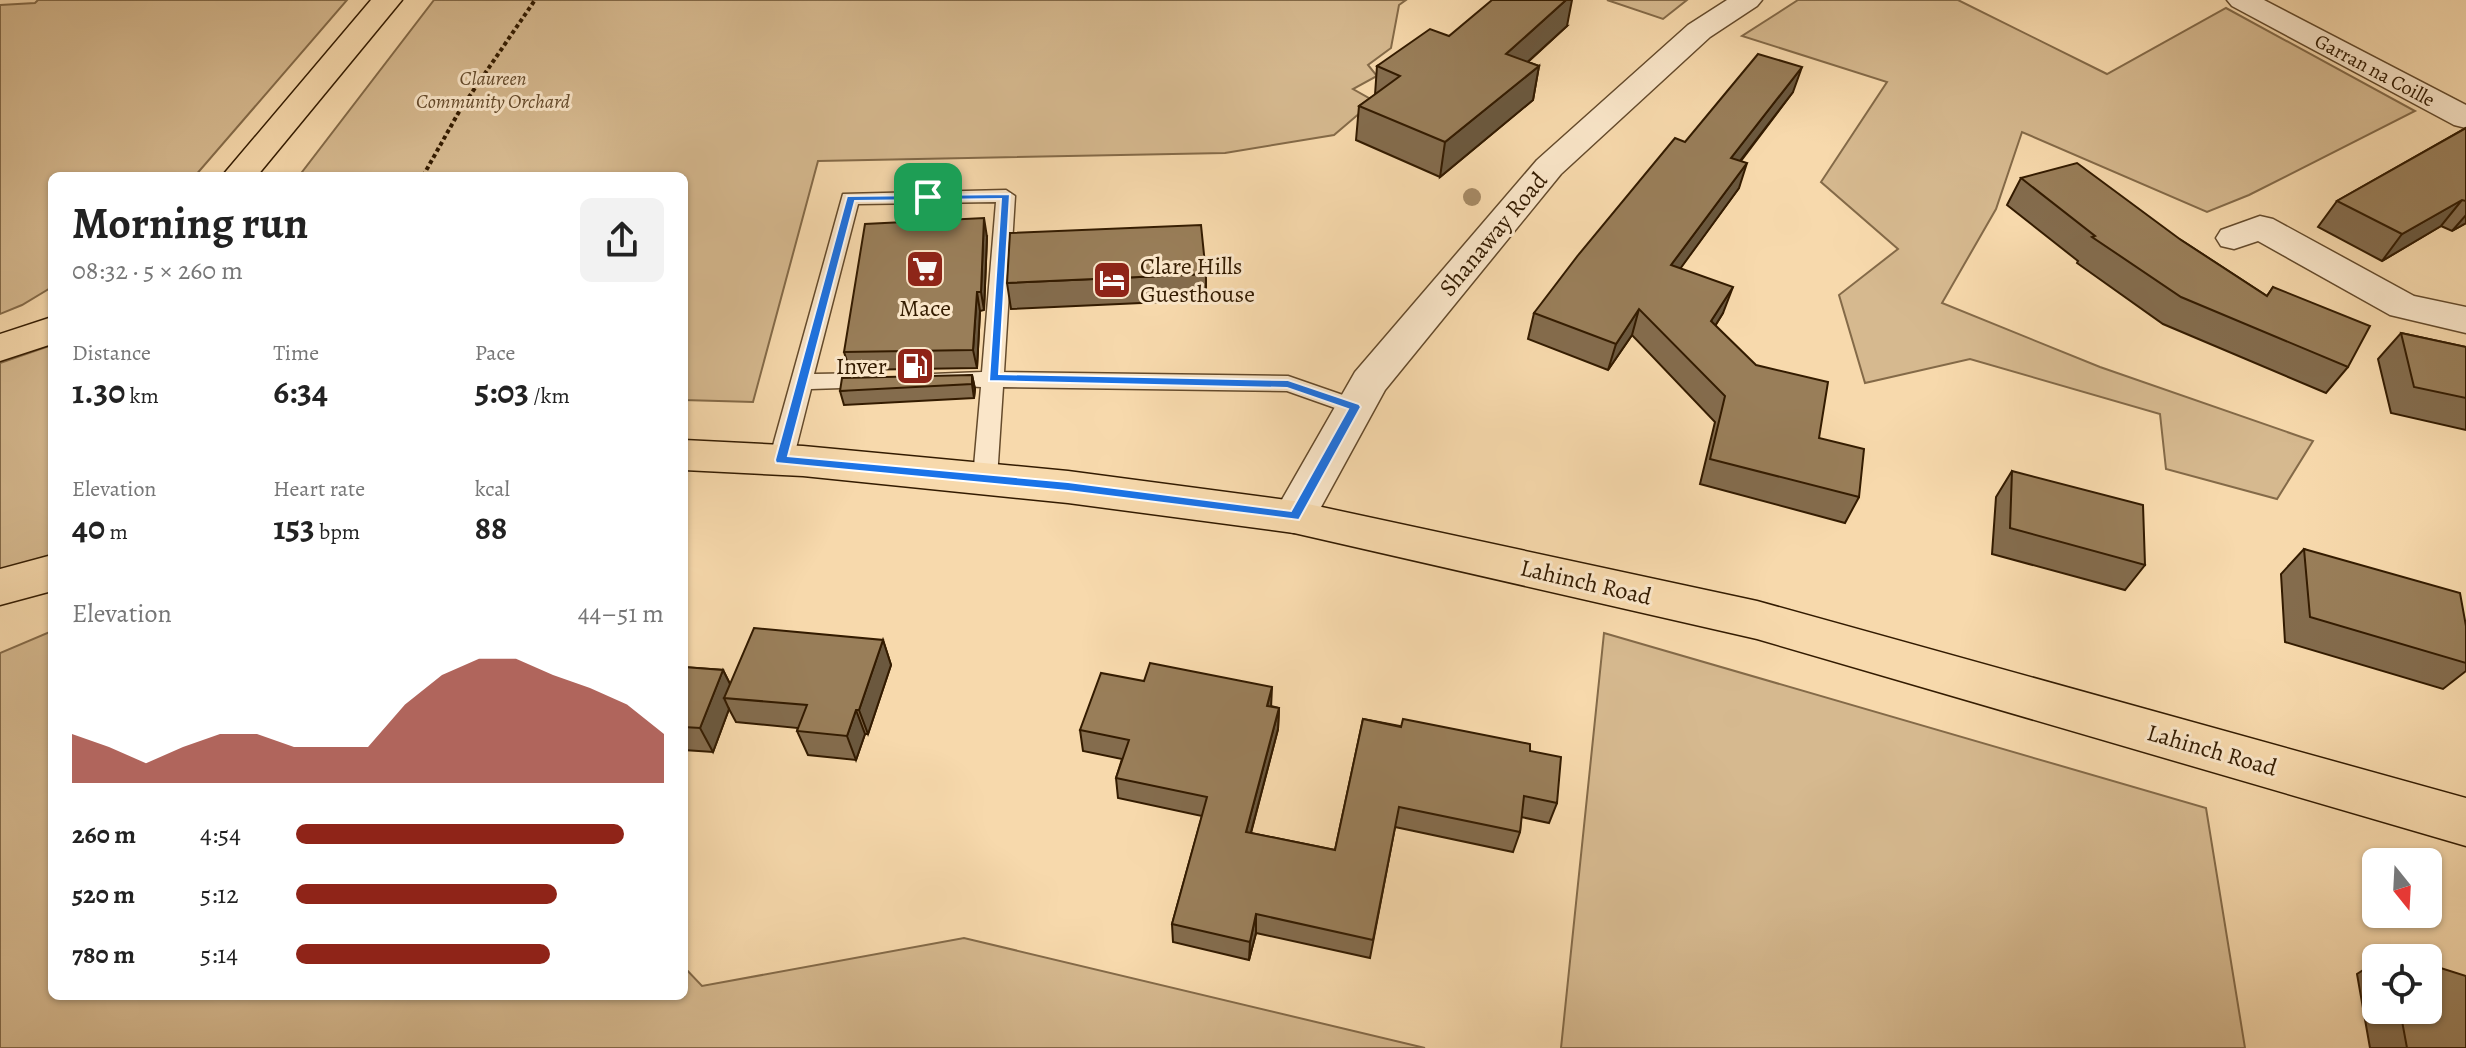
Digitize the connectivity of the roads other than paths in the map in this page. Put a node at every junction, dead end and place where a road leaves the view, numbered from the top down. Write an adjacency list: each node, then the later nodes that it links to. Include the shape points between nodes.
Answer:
1 (387, 0): 5 (main road)
2 (1747, 0): 12 (street, Shanaway Road, via 1699,31 1549,167 1369,382)
3 (2242, 0): 4 (street, Garran na Coille)
4 (2466, 118)
5 (242, 172)
6 (2234, 238): 7 (street, via 2260,227 2403,306)
7 (2466, 320)
8 (48, 331): 9 (main road)
9 (0, 348)
10 (993, 378): 11 (lane); 11 (lane, via 1006,196 850,198); 12 (lane, via 1288,384); 15 (lane)
11 (802, 382): 14 (lane)
12 (1355, 407): 16 (street, Shanaway Road)
13 (688, 455): 14 (main road, Lahinch Road)
14 (781, 460): 15 (main road, Lahinch Road)
15 (985, 478): 16 (main road, Lahinch Road)
16 (1294, 517): 19 (main road, Lahinch Road, via 1757,620)
17 (48, 574): 18 (main road)
18 (0, 587)
19 (2466, 822)

